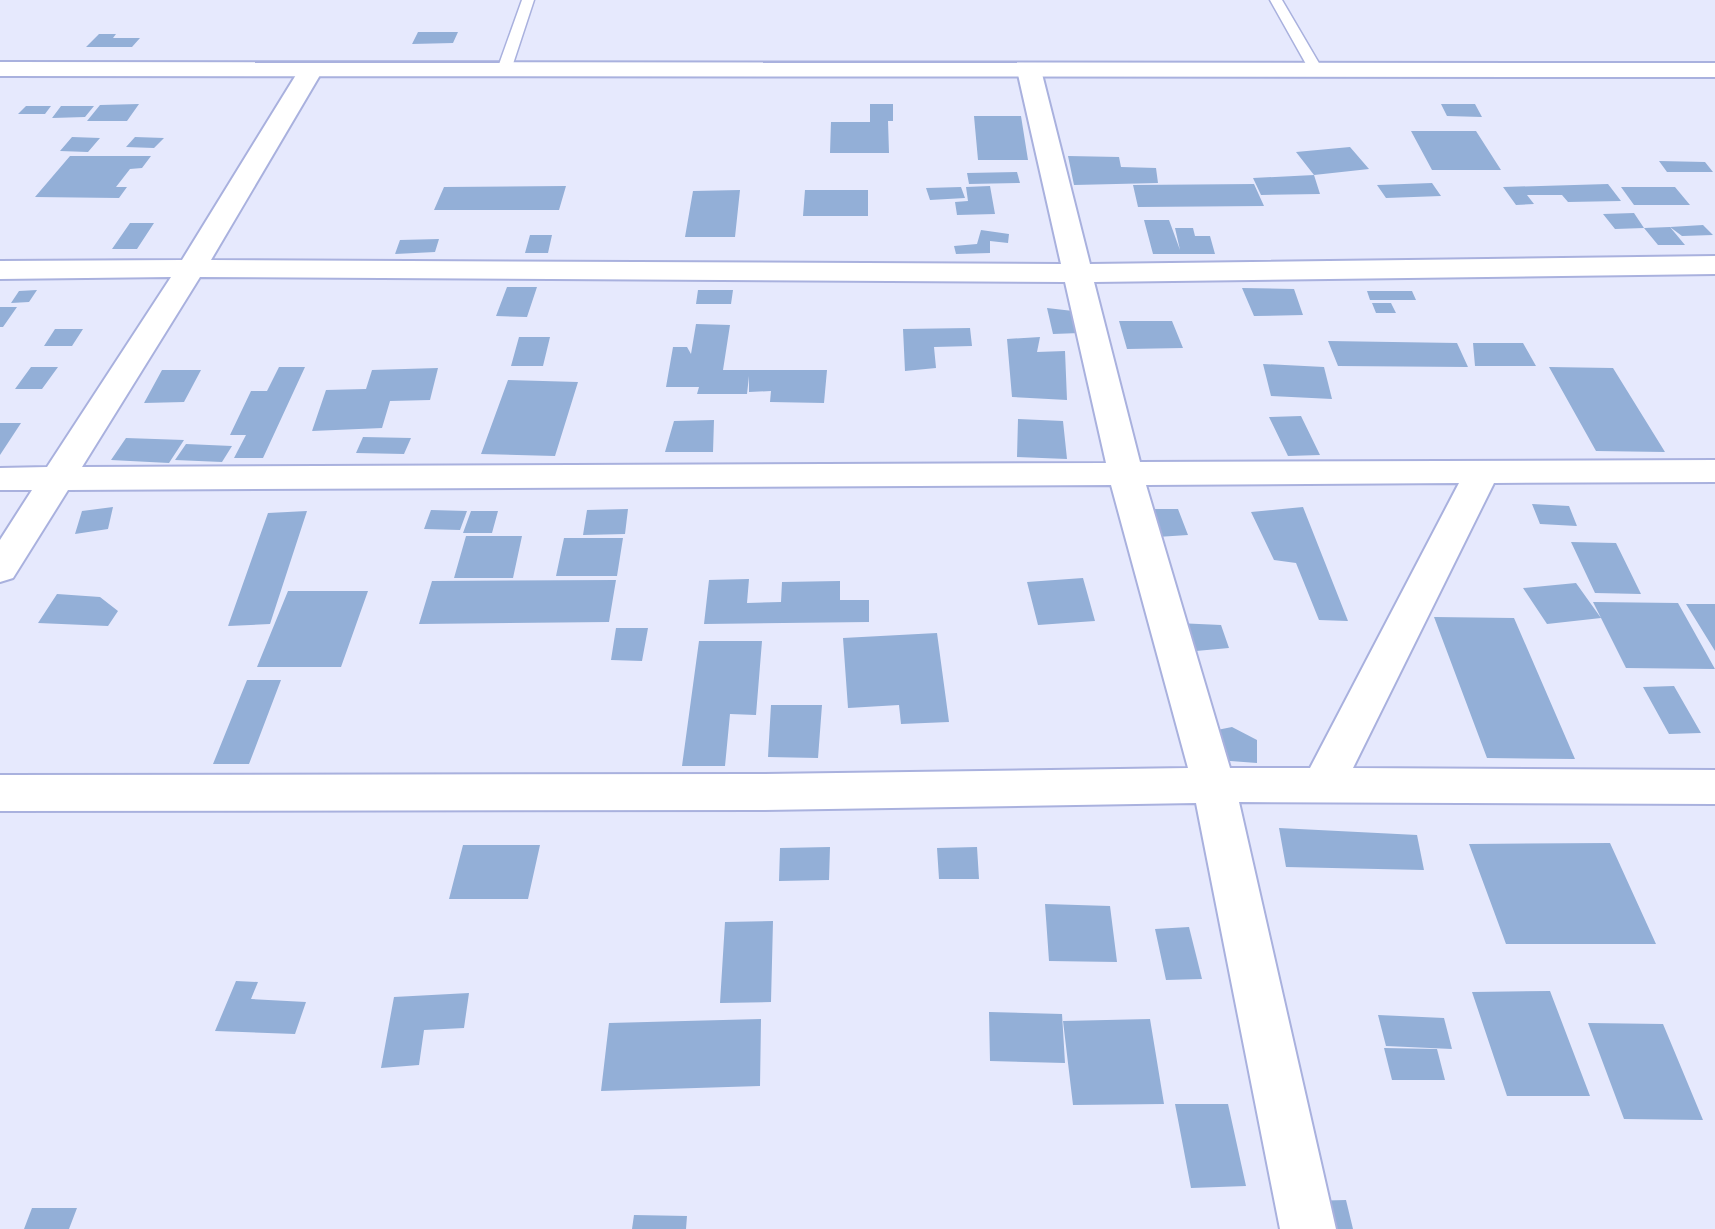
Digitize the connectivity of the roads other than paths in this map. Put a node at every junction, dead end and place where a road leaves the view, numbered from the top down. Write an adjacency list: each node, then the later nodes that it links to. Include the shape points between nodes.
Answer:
1 (528, 0): 5 (lane)
2 (1276, 0): 7 (lane)
3 (0, 69): 4 (street)
4 (311, 69): 5 (street); 10 (street)
5 (504, 69): 6 (street)
6 (1029, 70): 7 (street); 12 (street)
7 (1316, 70): 8 (street)
8 (1715, 70)
9 (1715, 265): 12 (street)
10 (192, 267): 11 (street); 12 (street); 17 (street)
11 (0, 270)
12 (1079, 273): 15 (street)
13 (1715, 471): 14 (street)
14 (1482, 472): 15 (street); 20 (street)
15 (1126, 475): 17 (street); 19 (street)
16 (0, 480): 17 (street)
17 (56, 480): 18 (street)
18 (0, 569)
19 (1214, 785): 20 (street); 22 (street, via 765,792); 23 (street)
20 (1323, 785): 21 (street)
21 (1715, 786)
22 (0, 793)
23 (1308, 1229)

